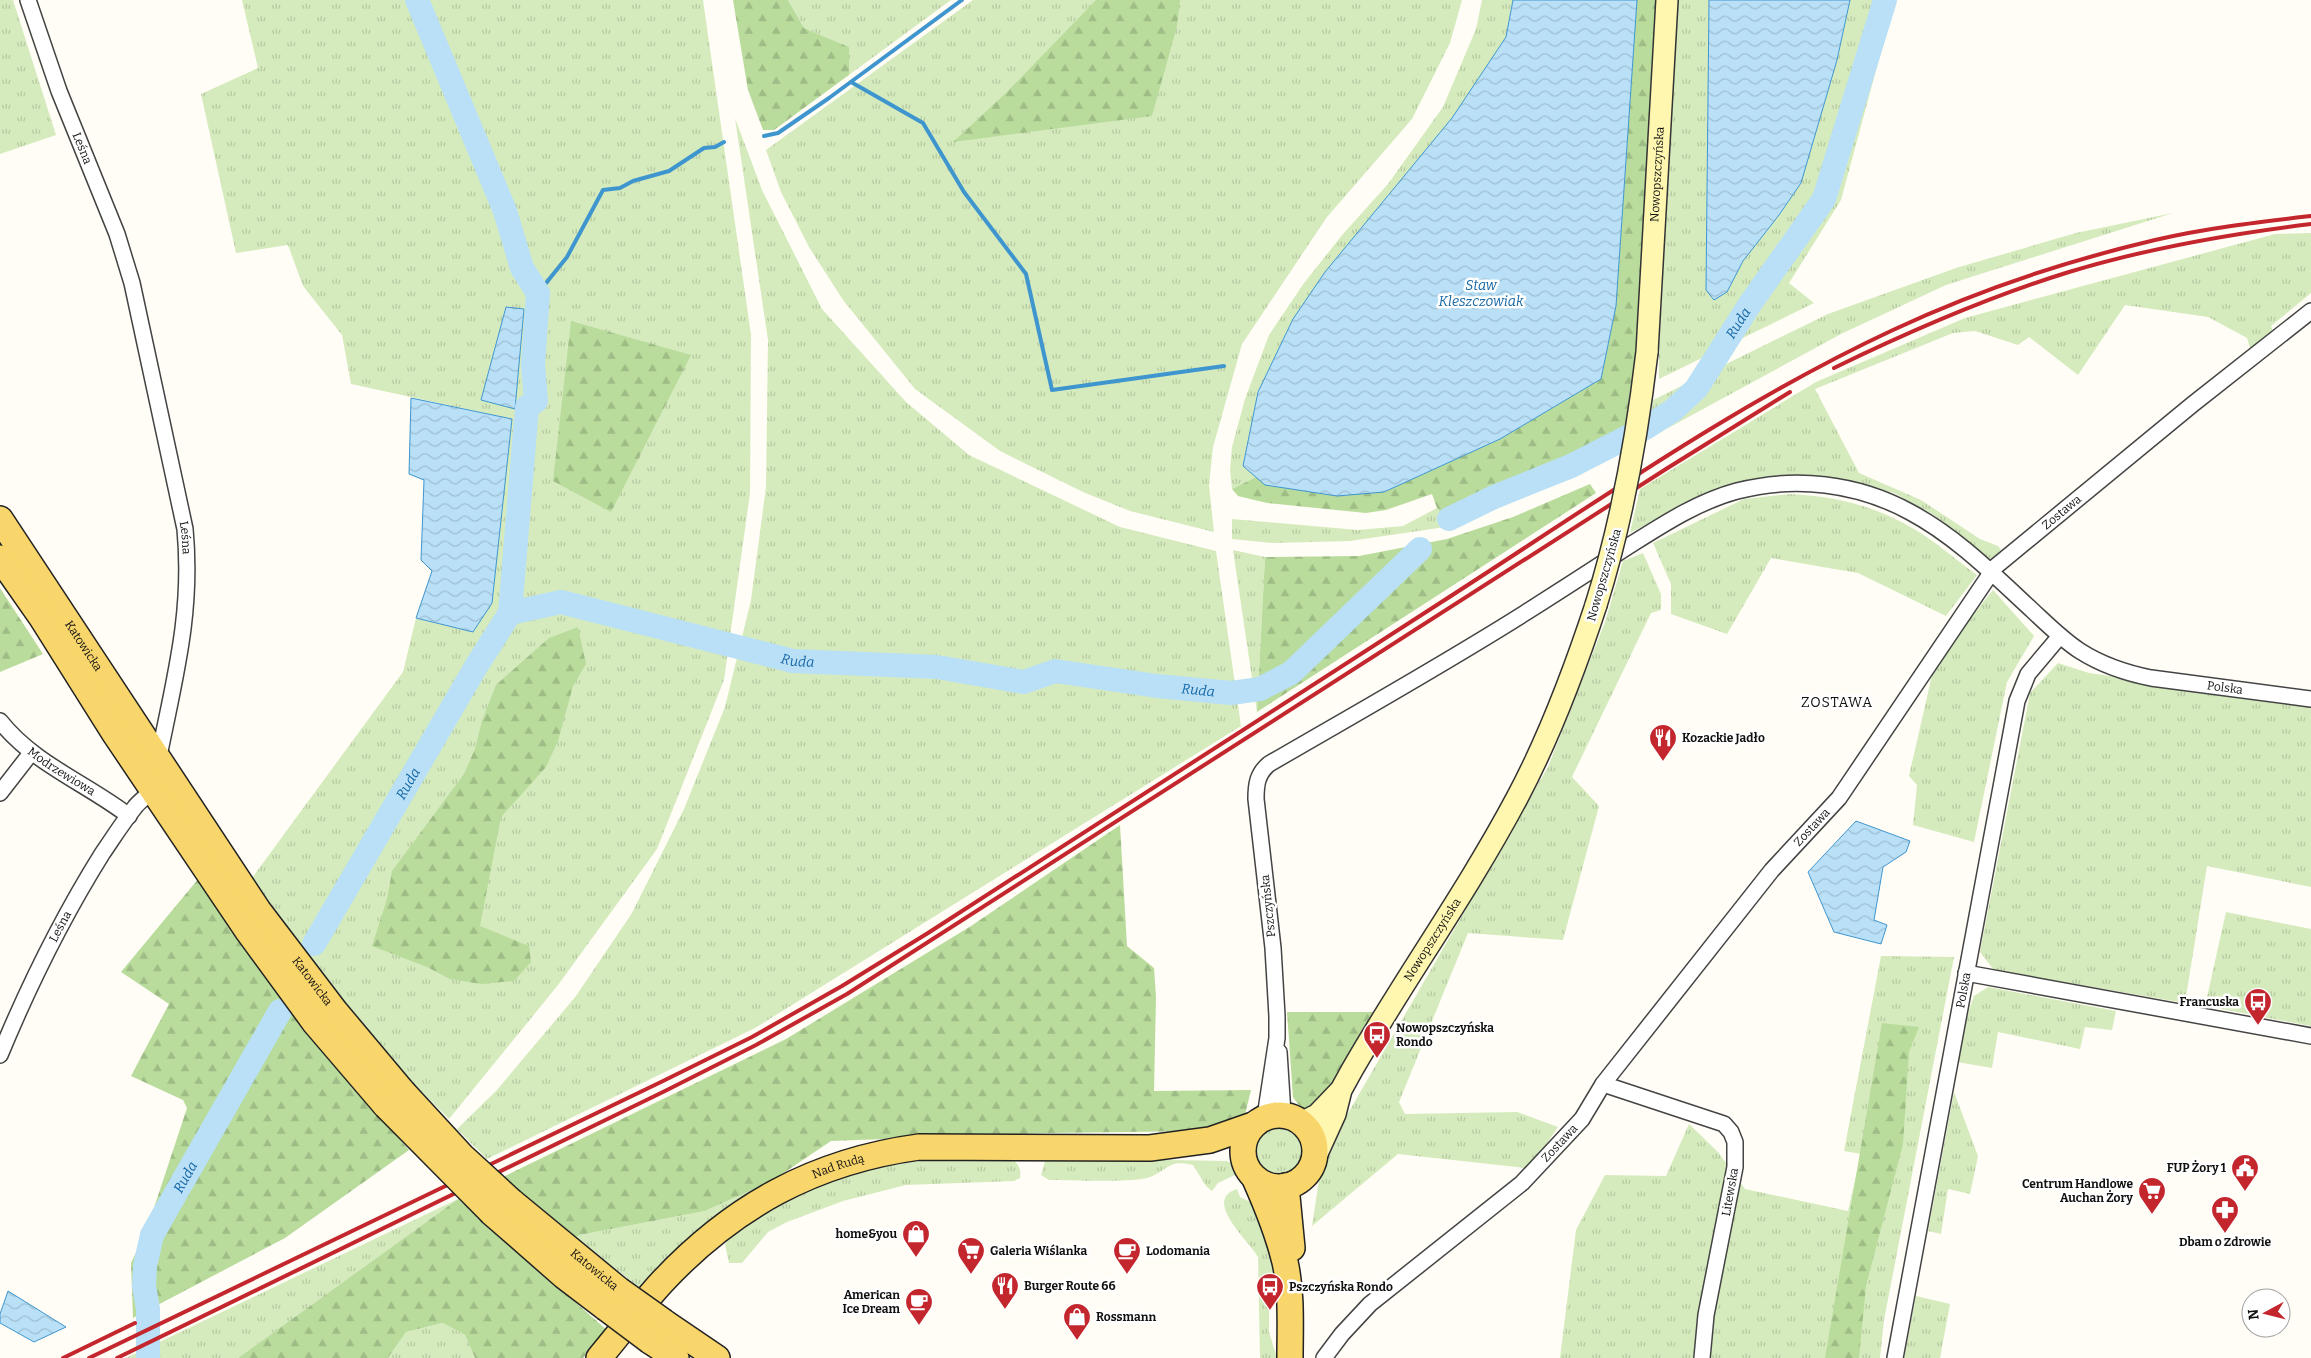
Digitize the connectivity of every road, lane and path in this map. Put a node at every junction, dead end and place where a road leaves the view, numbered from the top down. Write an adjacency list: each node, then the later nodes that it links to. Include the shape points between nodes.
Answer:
1 (28, 0): 11 (street, Leśna, via 59,91 117,234 132,284 185,529 188,563 183,643)
2 (1667, 0): 20 (main road, Nowopszczyńska, bridge, via 1647,352 1628,486 1616,540 1575,669 1548,737 1517,799)
3 (2311, 312): 6 (street, Zostawa, via 2193,404 2003,559)
4 (0, 519): 11 (main road, Katowicka)
5 (0, 558): 13 (main road, Katowicka)
6 (1991, 573): 7 (street, Polska); 12 (street, Polska, via 1932,524 1870,494 1805,483 1735,492 1700,505 1657,528 1499,629 1269,764); 19 (street, Zostawa, via 1838,798 1772,870)
7 (2060, 636): 8 (street, Polska, via 2079,651 2130,674); 16 (street, Polska, via 2028,674 2018,701)
8 (2311, 700)
9 (0, 721): 10 (street, Modrzewiowa)
10 (31, 753): 14 (street); 15 (street, Modrzewiowa)
11 (159, 757): 13 (street, Leśna); 21 (main road, Katowicka, via 258,910 335,1011)
12 (1260, 775): 22 (street, Pszczyńska, via 1256,784 1256,800 1272,948 1277,1038 1282,1062)
13 (152, 790): 15 (street, Leśna); 21 (main road, Katowicka, via 301,1006)
14 (0, 793)
15 (129, 816): 18 (street, Leśna, via 103,853 62,924 24,998)
16 (1966, 973): 17 (street); 36 (street, Polska)
17 (2311, 1036)
18 (0, 1055)
19 (1603, 1084): 34 (street, Zostawa, via 1582,1119 1522,1184 1370,1304); 35 (street, Litewska, via 1724,1124 1733,1137 1735,1167 1706,1315)
20 (1341, 1090): 22 (main road, Nowopszczyńska, via 1321,1111); 25 (main road, Nowopszczyńska, via 1335,1114)
21 (394, 1099): 29 (main road, Katowicka, bridge, via 502,1207 564,1276 612,1299)
22 (1276, 1120): 23 (main road, Nad Rudą, via 1210,1140); 24 (main road, via 1244,1142); 25 (main road, via 1314,1138)
23 (1150, 1148): 24 (main road, Nad Rudą); 30 (main road, Nad Rudą, via 919,1147 886,1152 823,1170 766,1196 717,1231 662,1282)
24 (1243, 1157): 26 (main road)
25 (1315, 1158): 27 (main road, via 1305,1176)
26 (1255, 1179): 27 (main road, via 1273,1186); 28 (main road, via 1276,1229 1286,1264)
27 (1286, 1186): 28 (main road, via 1294,1263)
28 (1290, 1297): 33 (main road)
29 (657, 1331): 31 (main road, Katowicka); 32 (main road, Katowicka)
30 (599, 1358)
31 (676, 1358)
32 (717, 1358)
33 (1290, 1358)
34 (1324, 1358)
35 (1702, 1358)
36 (1895, 1358)

